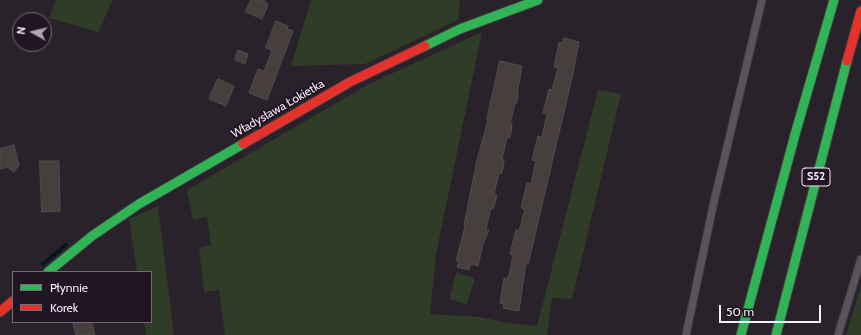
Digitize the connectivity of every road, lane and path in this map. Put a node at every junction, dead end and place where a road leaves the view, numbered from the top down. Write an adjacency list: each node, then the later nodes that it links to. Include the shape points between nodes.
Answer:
1 (538, 0): 6 (main road, Władysława Łokietka, via 460,29 350,82 139,204 92,236)
2 (762, 0): 9 (lane, via 713,206)
3 (834, 0): 10 (main road, S52)
4 (861, 11): 11 (main road, S52)
5 (861, 259): 12 (lane)
6 (49, 271)
7 (12, 302): 8 (main road)
8 (0, 312)
9 (686, 335)
10 (741, 335)
11 (776, 335)
12 (838, 335)

